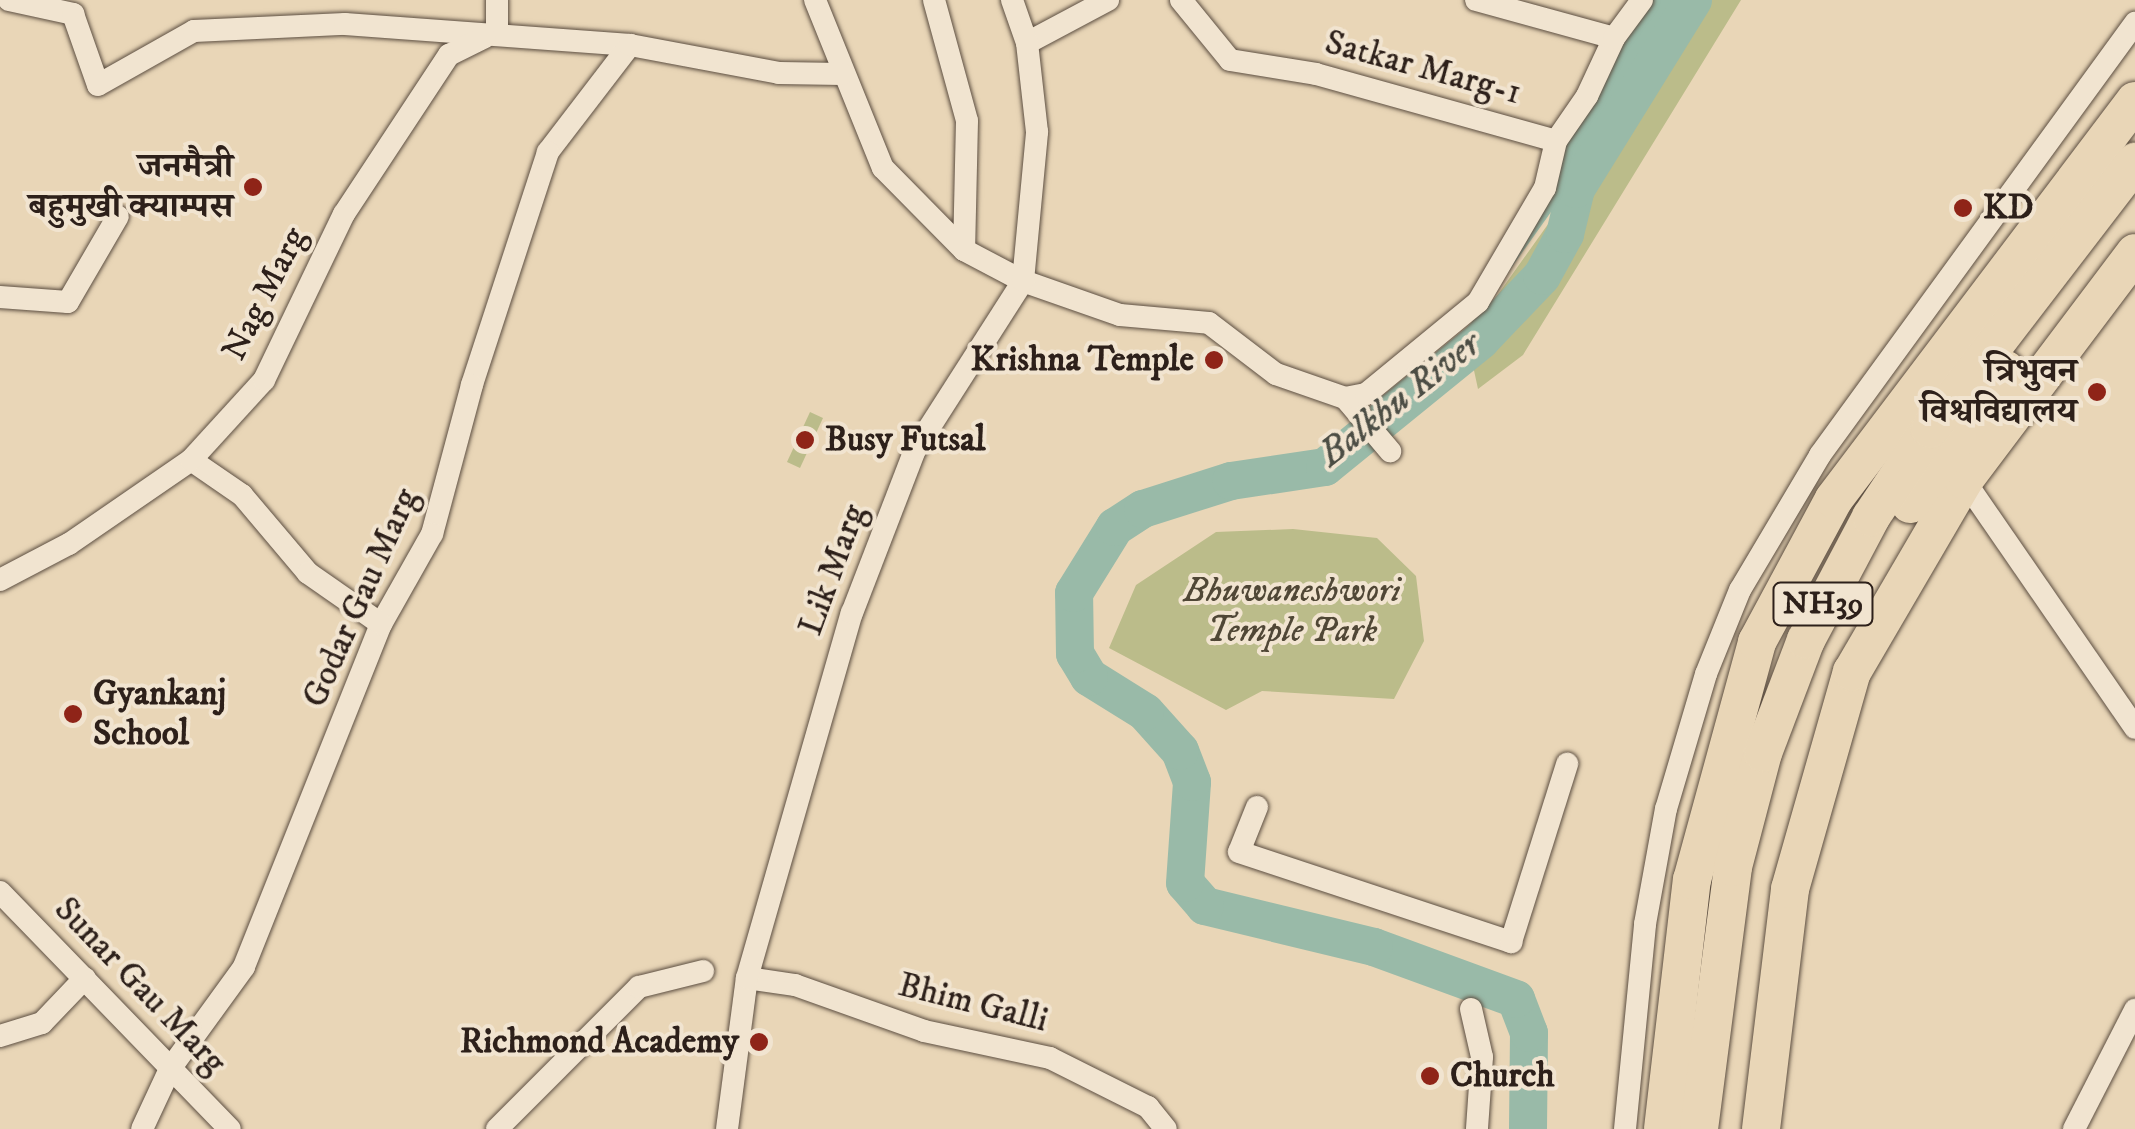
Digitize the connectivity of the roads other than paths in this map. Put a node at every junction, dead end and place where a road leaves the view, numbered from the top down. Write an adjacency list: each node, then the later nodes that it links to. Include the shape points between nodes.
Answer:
1 (10, 0): 12 (street, via 73,14 98,85 194,32)
2 (344, 0): 12 (street)
3 (497, 0): 13 (street)
4 (815, 0): 17 (street)
5 (934, 0): 23 (street, via 967,121)
6 (1012, 0): 15 (street, Lik Marg)
7 (1108, 0): 15 (street)
8 (1181, 0): 19 (street, Satkar Marg-1, via 1230,60 1316,74)
9 (1476, 0): 14 (street)
10 (1642, 0): 14 (street, Satkar Marg-1)
11 (2135, 23): 40 (street, via 1820,455 1740,590 1706,674 1666,809)
12 (345, 24): 13 (street, via 436,36)
13 (497, 32): 16 (street); 29 (street, Nag Marg, via 449,55 344,214 264,380)
14 (1614, 38): 19 (street, Satkar Marg-1)
15 (1027, 43): 25 (street, Lik Marg, via 1038,132)
16 (630, 44): 17 (street, via 779,72); 32 (street, Godar Gau Marg, via 548,152 472,385 432,534)
17 (842, 74): 23 (street, via 883,168)
18 (2135, 101): 40 (main road, via 1834,499 1787,579 1757,642 1720,760)
19 (1556, 141): 27 (street, via 1545,188 1478,302 1366,394)
20 (2135, 162): 54 (main road, NH39, via 1930,429 1871,517 1806,640 1763,753 1733,866)
21 (2135, 195): 55 (main road, NH39, via 1887,539 1808,696 1757,866)
22 (118, 216): 26 (street, via 68,302)
23 (964, 250): 25 (street)
24 (2135, 253): 30 (main road)
25 (1023, 281): 27 (street, via 1120,315 1209,323 1276,374); 39 (street, Lik Marg, via 915,450 852,613)
26 (0, 297)
27 (1345, 398): 28 (street)
28 (1390, 451)
29 (191, 460): 31 (street, Nag Marg, via 69,544); 32 (street, via 242,495 308,573)
30 (1964, 480): 33 (street); 56 (main road, via 1887,603 1828,739 1790,889)
31 (0, 580)
32 (382, 624): 44 (street, Godar Gau Marg, via 244,967)
33 (2135, 728)
34 (1567, 764): 35 (street, via 1512,942 1265,855 1239,852)
35 (1256, 807)
36 (0, 892): 38 (street, Sunar Gau Marg)
37 (703, 971): 48 (street, via 638,987)
38 (84, 978): 43 (street, via 42,1023); 44 (street, Sunar Gau Marg)
39 (747, 978): 45 (street, Bhim Galli, via 795,985 924,1032 1050,1058); 49 (street, Lik Marg)
40 (1655, 1005): 52 (street); 53 (main road)
41 (1470, 1009): 51 (street, via 1482,1057)
42 (2135, 1010): 57 (street)
43 (0, 1036)
44 (170, 1069): 46 (street, Godar Gau Marg); 47 (street, Sunar Gau Marg)
45 (1149, 1118): 50 (street, Bhim Galli)
46 (142, 1129)
47 (230, 1129)
48 (497, 1129)
49 (726, 1129)
50 (1166, 1129)
51 (1477, 1129)
52 (1625, 1129)
53 (1663, 1129)
54 (1700, 1129)
55 (1722, 1129)
56 (1761, 1129)
57 (2074, 1129)

